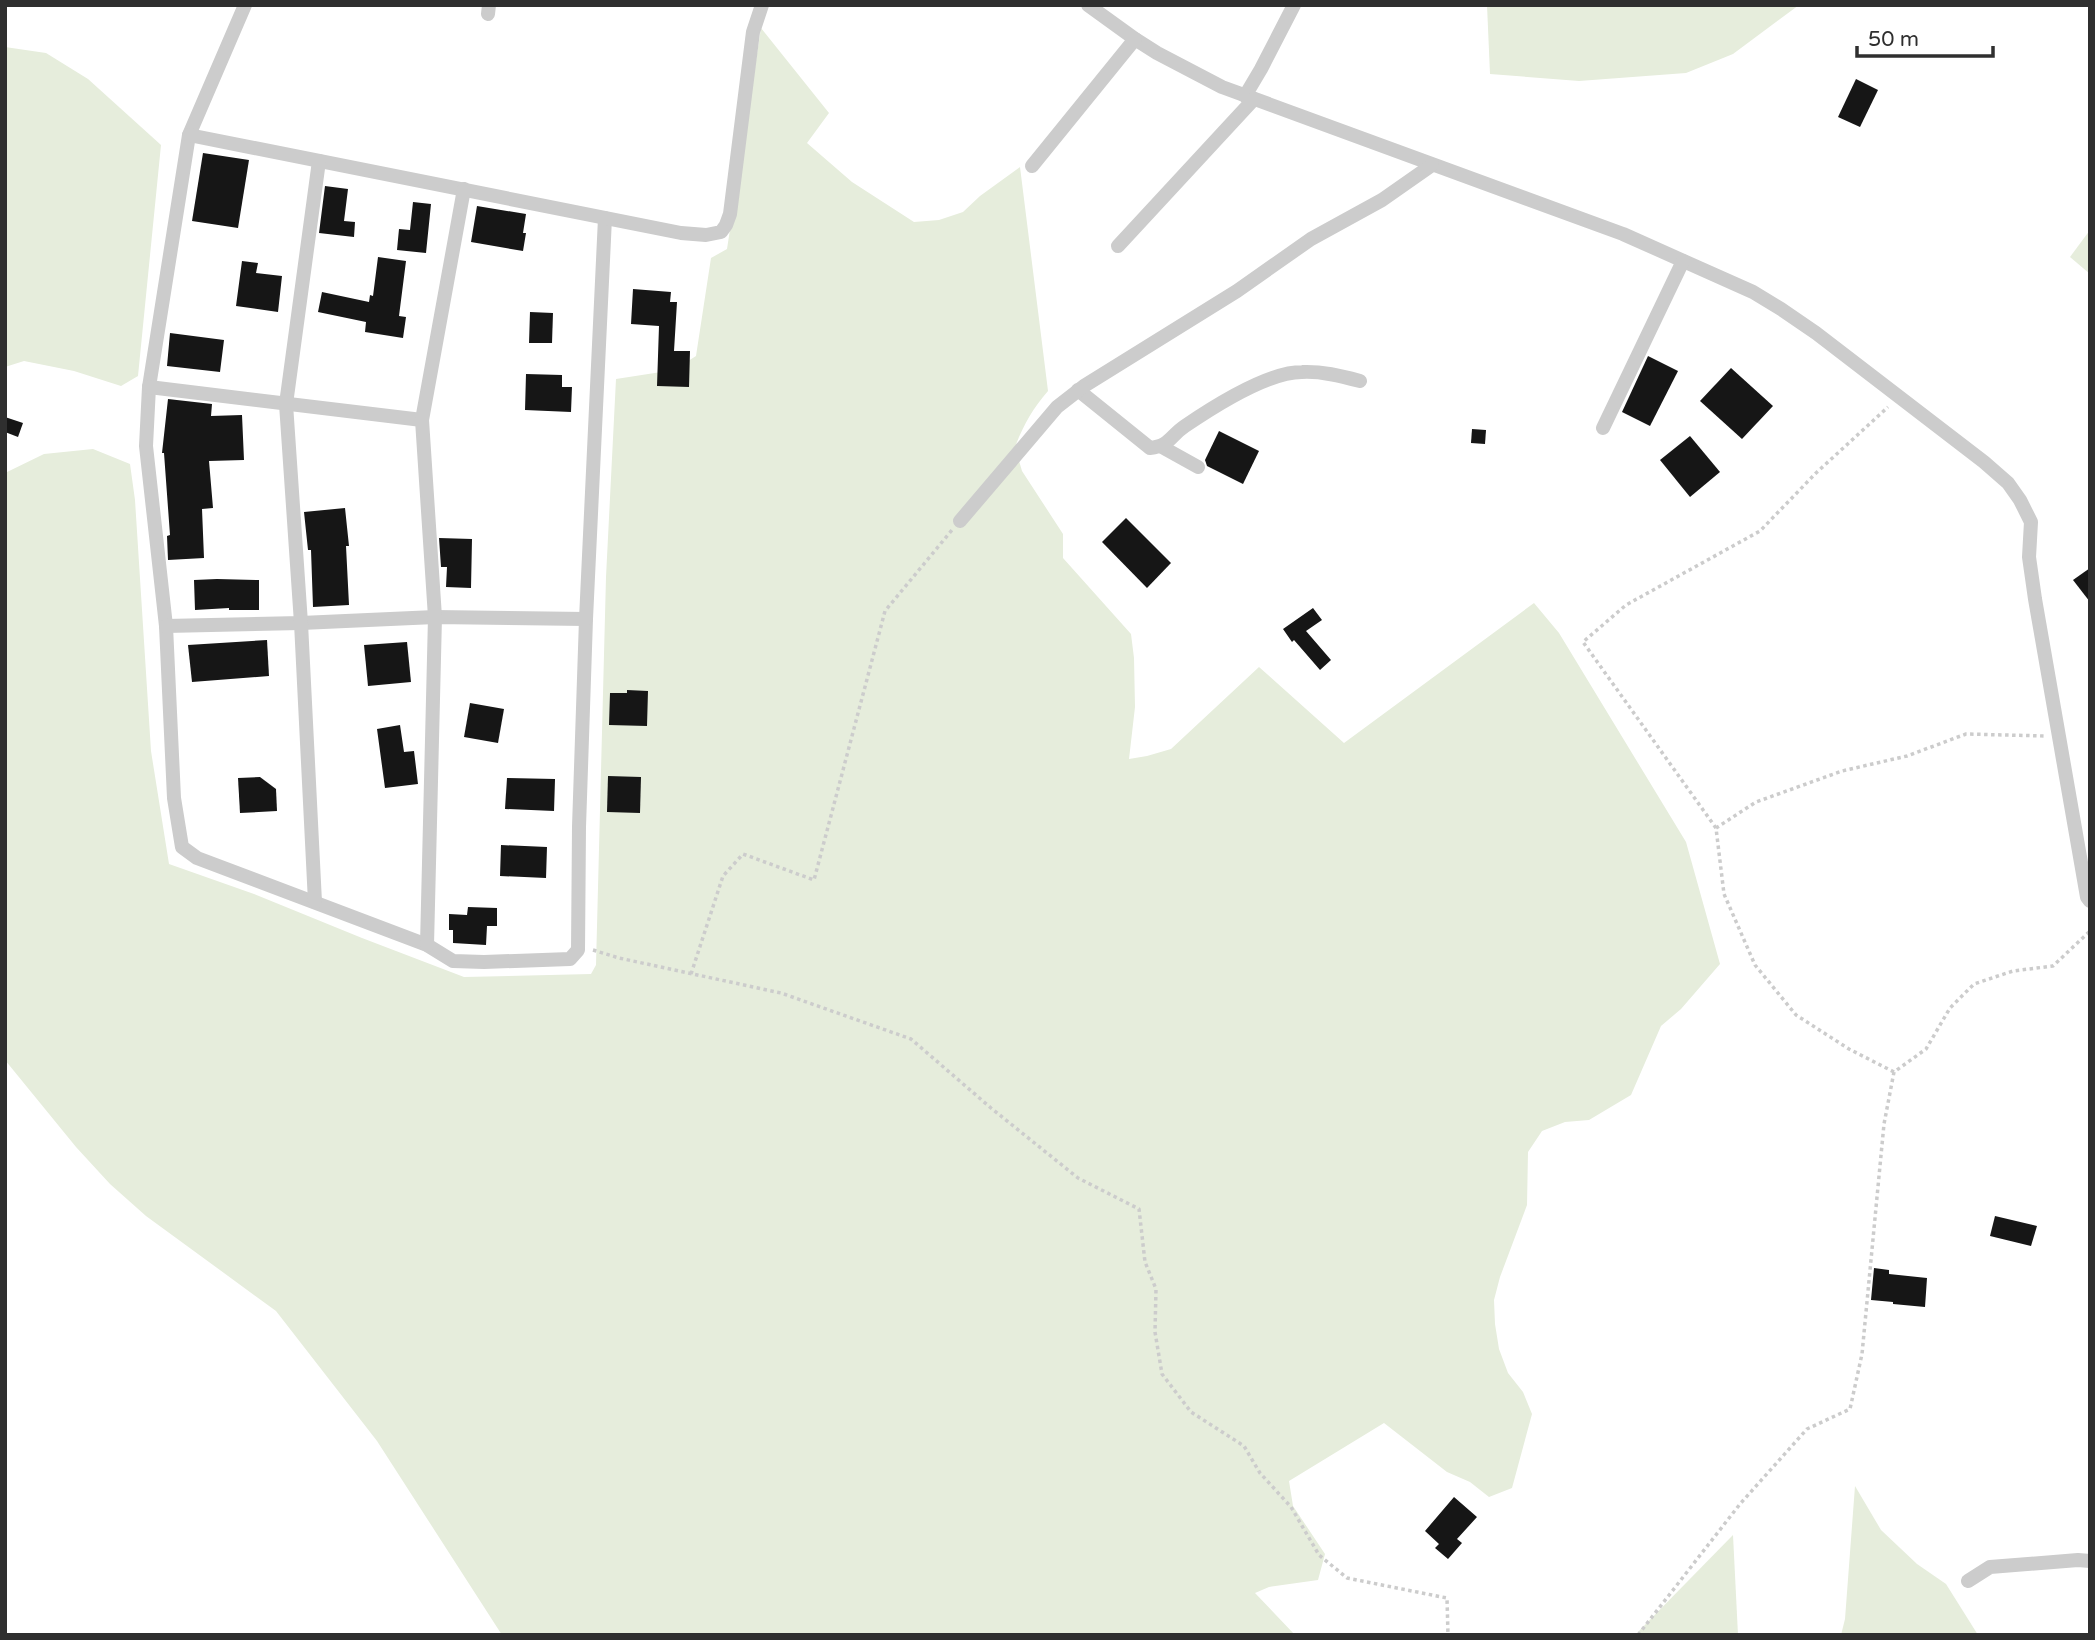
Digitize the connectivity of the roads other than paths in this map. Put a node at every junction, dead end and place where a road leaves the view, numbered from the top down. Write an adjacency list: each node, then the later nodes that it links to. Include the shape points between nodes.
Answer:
1 (245, 5): 7 (street)
2 (762, 5): 12 (street, via 754,32 730,214 721,232 681,233)
3 (1088, 5): 5 (street)
4 (1294, 5): 6 (street)
5 (1135, 39): 6 (street, via 1192,72); 10 (street)
6 (1250, 97): 9 (street); 13 (street)
7 (189, 135): 8 (street); 16 (street)
8 (319, 162): 11 (street); 18 (street)
9 (1432, 165): 14 (street, via 1623,234); 17 (street)
10 (1032, 166)
11 (464, 189): 12 (street); 19 (street)
12 (605, 218): 25 (street)
13 (1118, 246)
14 (1683, 261): 20 (street); 28 (street, via 1782,309 1984,462 2020,500 2031,522 2029,557)
15 (1360, 381): 21 (street, via 1299,372 1265,381 1182,428)
16 (149, 387): 18 (street); 27 (street, via 146,446)
17 (1078, 390): 21 (street, via 1150,448); 23 (street, via 1057,407)
18 (286, 404): 19 (street); 26 (street)
19 (422, 420): 24 (street)
20 (1603, 428)
21 (1162, 447): 22 (street)
22 (1198, 467)
23 (960, 521)
24 (435, 617): 25 (street); 26 (street); 30 (street)
25 (586, 619): 30 (street, via 578,950 570,959 453,961)
26 (302, 624): 27 (street); 29 (street)
27 (166, 626): 29 (street, via 174,798 182,847 205,862)
28 (2090, 901)
29 (315, 902): 30 (street)
30 (427, 945)
31 (2090, 1562): 32 (street, via 1990,1567)
32 (1968, 1581)

